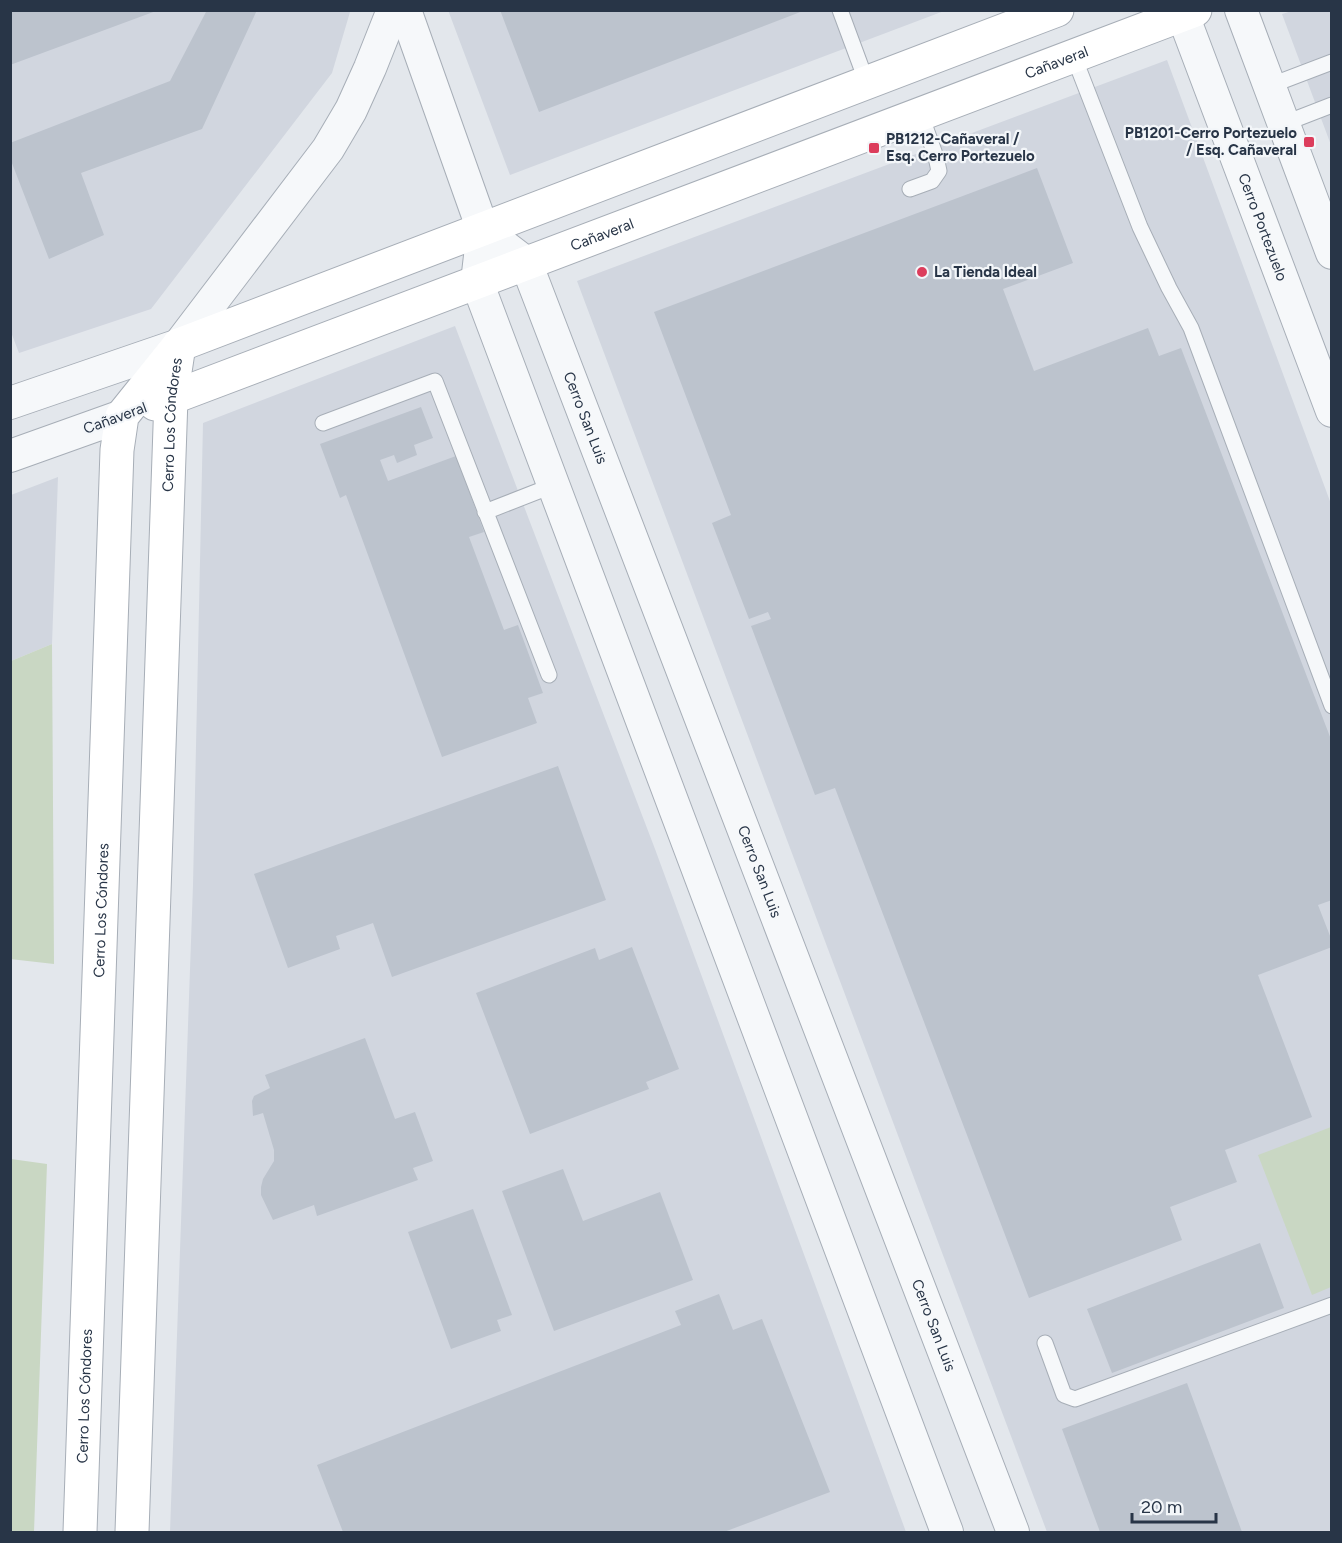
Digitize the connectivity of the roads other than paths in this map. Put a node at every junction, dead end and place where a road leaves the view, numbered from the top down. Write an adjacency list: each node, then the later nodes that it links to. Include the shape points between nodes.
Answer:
1 (393, 10): 19 (street, via 351,110 328,149)
2 (405, 10): 15 (street)
3 (840, 10): 9 (lane)
4 (1240, 10): 10 (street)
5 (1057, 11): 7 (street); 9 (street)
6 (1186, 12): 7 (street, Cañaveral); 22 (street, Cerro Portezuelo)
7 (1074, 57): 12 (street, Cañaveral); 29 (lane, via 1140,226 1191,328)
8 (1332, 62): 10 (lane)
9 (867, 83): 15 (street)
10 (1269, 86): 13 (street)
11 (1332, 105): 13 (lane)
12 (921, 115): 14 (lane, via 939,171 932,181); 17 (street, Cañaveral)
13 (1283, 124): 16 (street)
14 (910, 189)
15 (483, 230): 17 (street); 18 (street); 19 (street)
16 (1332, 253)
17 (526, 263): 18 (street, Cañaveral); 35 (street, Cerro San Luis)
18 (477, 282): 20 (street, Cañaveral); 26 (street)
19 (178, 345): 20 (street, Cerro Los Cóndores); 21 (street); 23 (street, Cerro Los Cóndores)
20 (171, 398): 23 (street, Cañaveral); 33 (street, Cerro Los Cóndores)
21 (10, 403)
22 (1332, 411)
23 (122, 416): 25 (street, Cañaveral); 32 (street, Cerro Los Cóndores, via 117,461)
24 (323, 423): 27 (lane, via 435,381)
25 (10, 456)
26 (554, 485): 27 (lane); 34 (street)
27 (485, 512): 28 (lane)
28 (549, 675)
29 (1332, 706)
30 (1332, 1305): 31 (lane, via 1075,1399 1064,1395)
31 (1045, 1343)
32 (80, 1533)
33 (132, 1533)
34 (947, 1533)
35 (1013, 1533)

